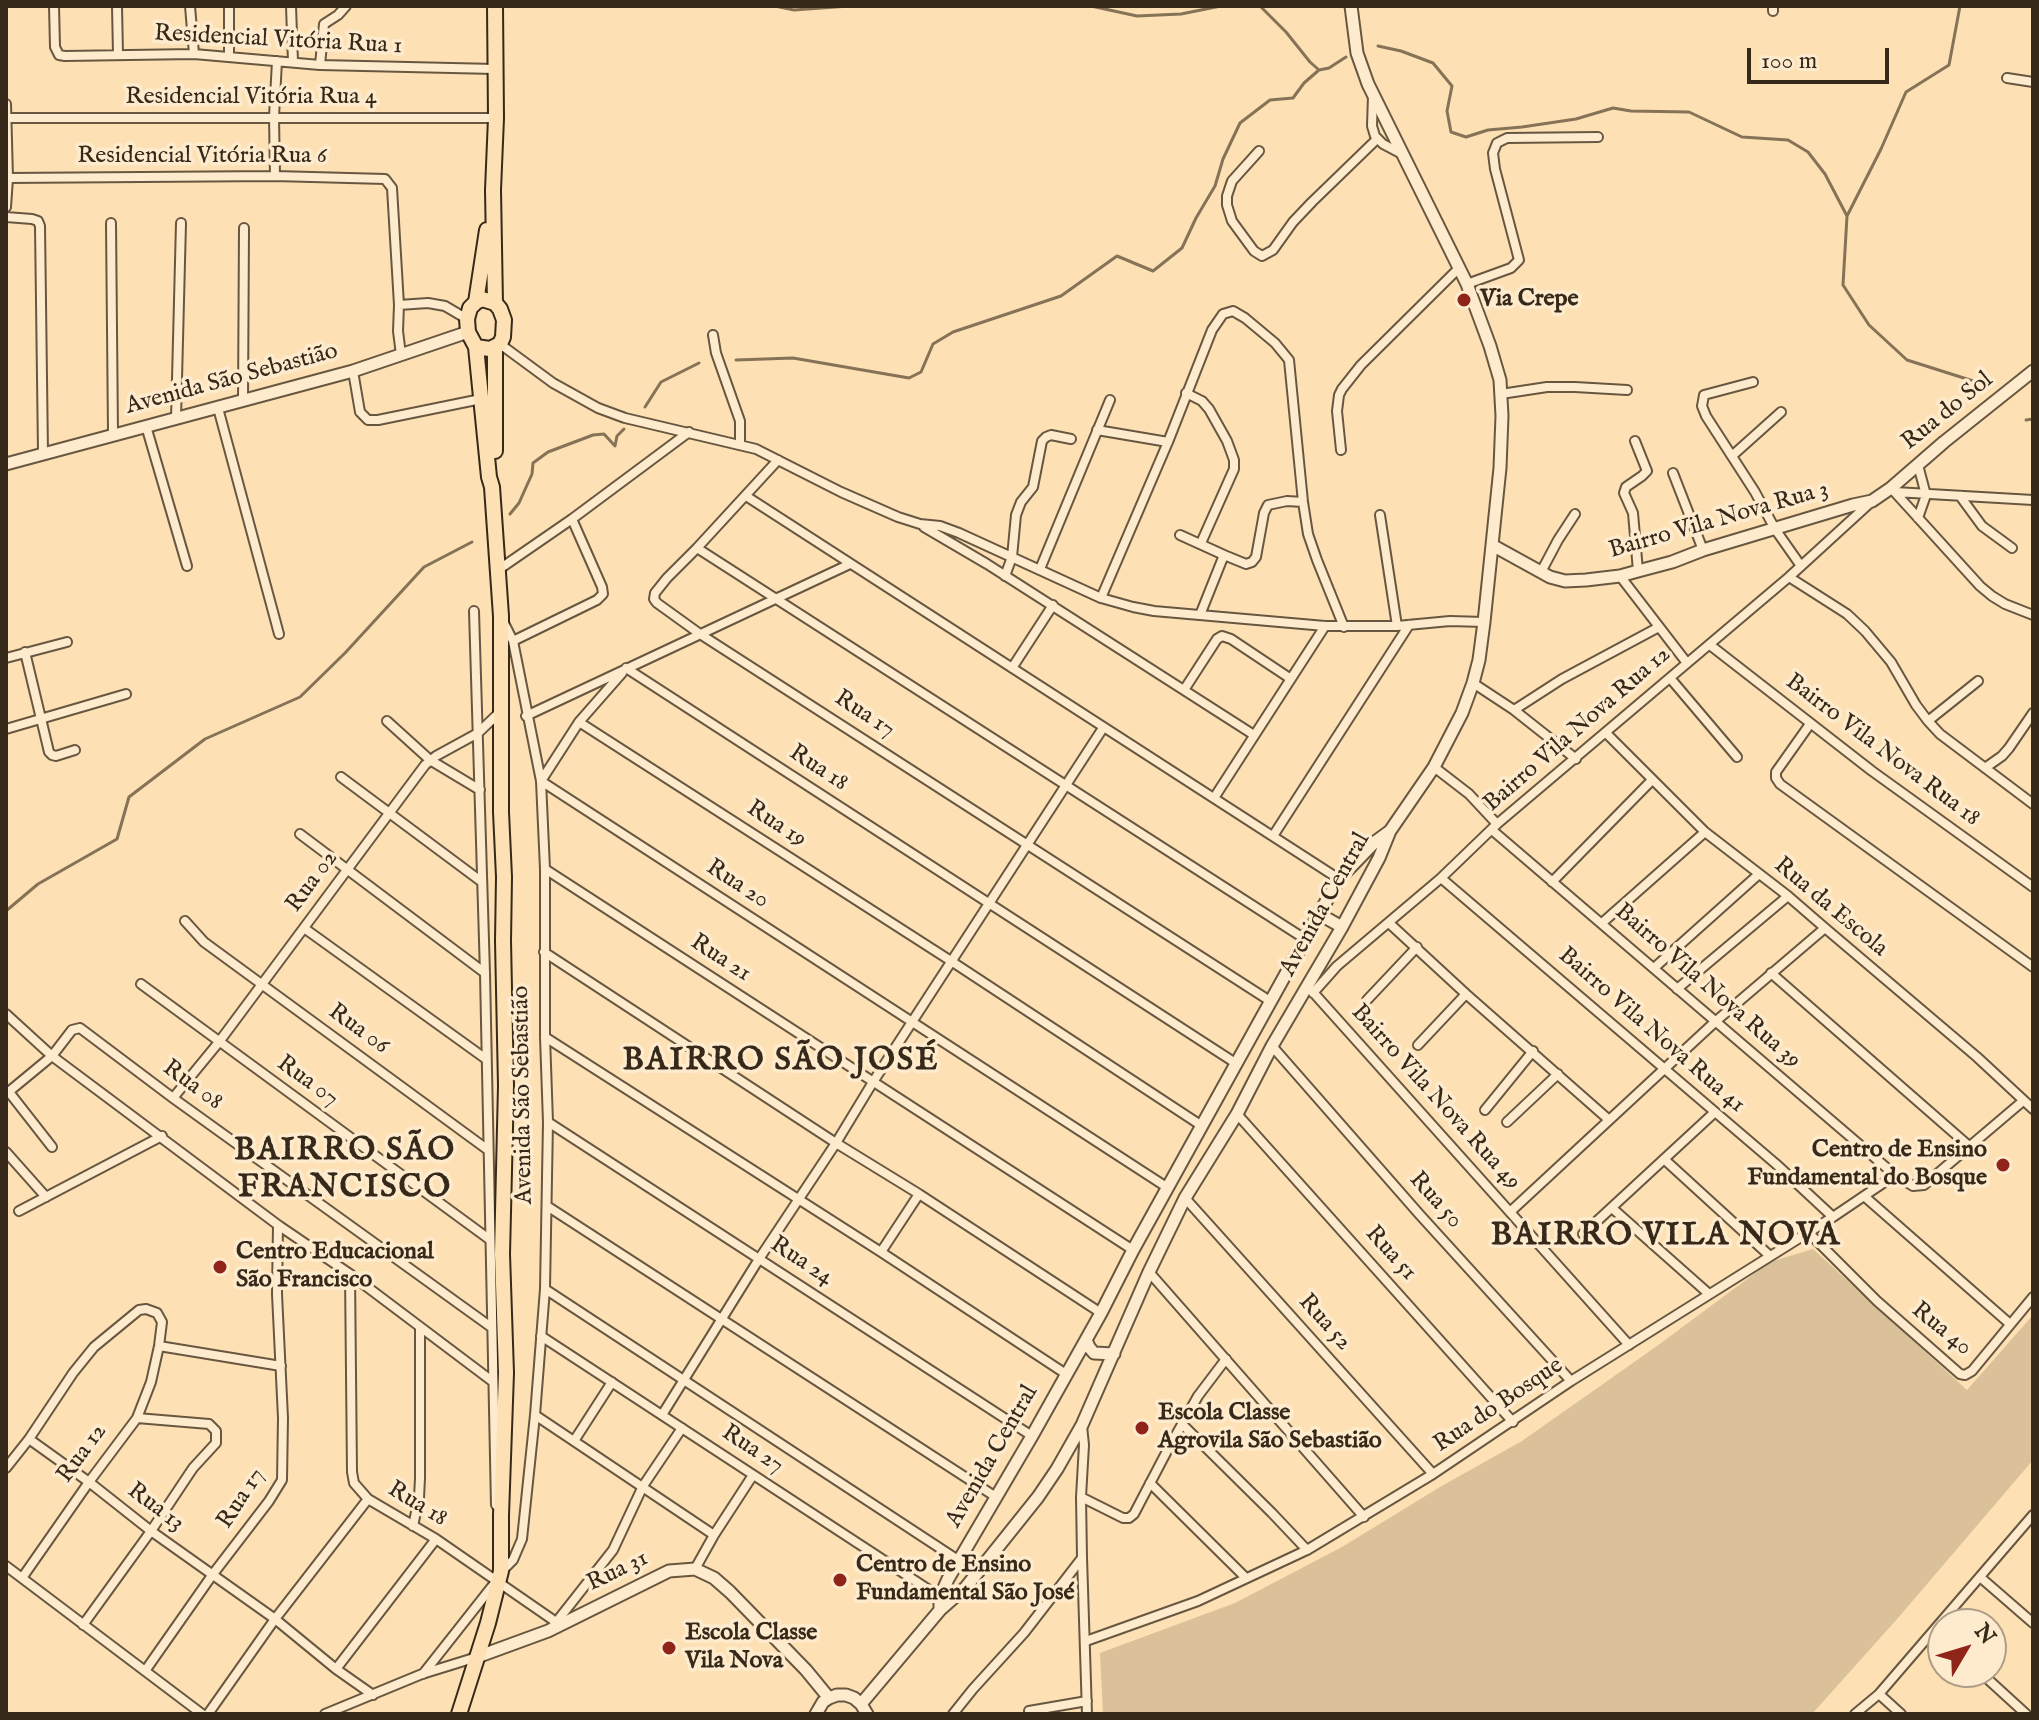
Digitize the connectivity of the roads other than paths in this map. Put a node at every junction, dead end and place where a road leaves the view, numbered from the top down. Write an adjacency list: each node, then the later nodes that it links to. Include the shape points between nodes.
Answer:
1 (54, 6): 9 (street, Residencial Vitória Rua 1, via 59,55)
2 (117, 6): 9 (street)
3 (190, 6): 10 (street)
4 (229, 6): 11 (street)
5 (291, 6): 13 (street)
6 (346, 6): 14 (street, via 324,24)
7 (495, 6): 15 (main road, Avenida São Sebastião)
8 (1351, 6): 18 (street, via 1357,53)
9 (118, 54): 10 (street, Residencial Vitória Rua 1)
10 (194, 54): 11 (street, Residencial Vitória Rua 1)
11 (229, 56): 12 (street, Residencial Vitória Rua 1)
12 (277, 61): 13 (street, Residencial Vitória Rua 1); 20 (street)
13 (293, 62): 14 (street, Residencial Vitória Rua 1)
14 (320, 65): 15 (street, Residencial Vitória Rua 1)
15 (495, 69): 22 (main road, Avenida São Sebastião)
16 (2007, 78): 17 (street)
17 (2033, 82)
18 (1373, 95): 24 (street); 26 (street)
19 (6, 104): 21 (street)
20 (274, 117): 21 (street, Residencial Vitória Rua 4); 22 (street, Residencial Vitória Rua 4); 27 (street)
21 (7, 118): 28 (street)
22 (496, 118): 29 (main road, Avenida São Sebastião)
23 (1598, 137): 36 (street, via 1507,138 1495,146 1519,260)
24 (1377, 139): 25 (street, via 1262,256 1232,221 1227,205 1232,181); 26 (street)
25 (1259, 151)
26 (1402, 154): 35 (street)
27 (275, 176): 28 (street, Residencial Vitória Rua 6); 39 (street, Residencial Vitória Rua 6, via 385,179 392,188)
28 (8, 178): 30 (street)
29 (493, 190): 37 (main road, Avenida São Sebastião); 38 (main road, Avenida São Sebastião)
30 (6, 207)
31 (6, 217): 66 (street, via 38,221 40,226)
32 (111, 223): 60 (street)
33 (181, 223): 56 (street)
34 (244, 228): 53 (street)
35 (1459, 268): 36 (street); 65 (street, via 1347,381 1338,402)
36 (1467, 284): 50 (street)
37 (476, 302): 38 (main road); 40 (main road, Avenida São Sebastião)
38 (495, 303): 42 (main road, Avenida São Sebastião, via 504,320)
39 (399, 305): 40 (street, via 445,306); 44 (street)
40 (468, 325): 43 (main road, Avenida São Sebastião); 44 (street, Avenida São Sebastião)
41 (713, 335): 64 (street, via 740,421)
42 (498, 346): 43 (main road); 59 (street, via 598,408); 72 (main road, Avenida São Sebastião)
43 (476, 347): 51 (main road, Avenida São Sebastião)
44 (401, 355): 45 (street, Avenida São Sebastião)
45 (353, 371): 51 (street, via 360,412 368,420); 53 (street, Avenida São Sebastião)
46 (2033, 371): 70 (street, Rua do Sol)
47 (1753, 382): 67 (street, via 1707,394 1702,401)
48 (1627, 390): 50 (street, via 1547,387)
49 (1186, 393): 63 (street); 79 (street, via 1223,314 1233,311 1281,349 1289,360); 87 (street, via 1209,409 1234,460)
50 (1501, 394): 88 (street)
51 (481, 399): 72 (main road, Avenida São Sebastião)
52 (1110, 400): 58 (street)
53 (243, 401): 54 (street, Avenida São Sebastião)
54 (218, 408): 56 (street, Avenida São Sebastião); 117 (street)
55 (1781, 412): 67 (street)
56 (176, 418): 57 (street, Avenida São Sebastião)
57 (146, 426): 60 (street, Avenida São Sebastião); 95 (street)
58 (1097, 430): 63 (street); 97 (street)
59 (689, 432): 64 (street); 83 (street)
60 (113, 434): 66 (street, Avenida São Sebastião)
61 (1071, 439): 93 (street, via 1051,435 1042,441 1033,487 1016,515)
62 (1635, 441): 99 (street, via 1647,471 1624,490 1633,513)
63 (1168, 442): 105 (street)
64 (740, 444): 68 (street)
65 (1341, 450)
66 (43, 453): 69 (street, Avenida São Sebastião)
67 (1733, 455): 85 (street)
68 (778, 460): 75 (street); 84 (street)
69 (6, 464)
70 (1918, 465): 73 (street, Rua do Sol); 74 (street)
71 (1673, 473): 91 (street)
72 (492, 487): 98 (main road, Avenida São Sebastião)
73 (1893, 490): 74 (street); 78 (street); 82 (street)
74 (1926, 495): 76 (street); 82 (street)
75 (746, 496): 89 (street); 94 (street)
76 (1960, 496): 77 (street); 90 (street, via 1982,526)
77 (2033, 500)
78 (1872, 501): 85 (street, Bairro Vila Nova Rua 3); 96 (street, Bairro Vila Nova Rua 12)
79 (1303, 502): 92 (street, via 1268,505 1252,562); 115 (street, via 1308,534)
80 (1575, 514): 100 (street)
81 (1380, 515): 114 (street)
82 (1918, 518): 109 (street, via 1980,586)
83 (572, 519): 98 (street); 119 (street, via 603,594)
84 (920, 524): 93 (street, via 940,526); 101 (street)
85 (1775, 529): 91 (street, Bairro Vila Nova Rua 3); 96 (street)
86 (1180, 535): 87 (street)
87 (1201, 543): 92 (street)
88 (1492, 545): 100 (street, Bairro Vila Nova Rua 3); 111 (street)
89 (697, 548): 104 (street); 118 (street, Rua 17, via 654,596)
90 (2012, 548)
91 (1703, 550): 99 (street, Bairro Vila Nova Rua 3)
92 (1224, 555): 108 (street)
93 (1012, 557): 97 (street); 101 (street)
94 (850, 564): 104 (street); 126 (street)
95 (187, 566)
96 (1801, 566): 103 (street, Bairro Vila Nova Rua 12)
97 (1040, 569): 105 (street)
98 (498, 570): 110 (main road, Avenida São Sebastião)
99 (1638, 571): 102 (street, Bairro Vila Nova Rua 3)
100 (1541, 572): 102 (street, Bairro Vila Nova Rua 3, via 1565,581)
101 (1005, 576): 106 (street)
102 (1620, 576): 116 (street)
103 (1789, 577): 121 (street, Bairro Vila Nova Rua 12); 139 (street, via 1847,614 1880,647)
104 (776, 598): 118 (street); 156 (street)
105 (1101, 598): 108 (street)
106 (1053, 605): 126 (street); 131 (street)
107 (474, 611): 144 (street)
108 (1200, 615): 113 (street)
109 (2033, 615)
110 (501, 616): 119 (street, Avenida São Sebastião); 133 (main road, Avenida São Sebastião)
111 (1484, 622): 112 (street); 130 (street)
112 (1409, 625): 114 (street); 165 (street)
113 (1325, 626): 115 (street); 128 (street)
114 (1397, 626): 115 (street)
115 (1344, 627)
116 (1659, 627): 124 (street); 134 (street)
117 (279, 634)
118 (700, 634): 125 (street); 166 (street, Rua 17)
119 (513, 641): 136 (street, Avenida São Sebastião)
120 (67, 642): 122 (street)
121 (1710, 645): 124 (street, Bairro Vila Nova Rua 12); 141 (street, Bairro Vila Nova Rua 18)
122 (25, 652): 123 (street); 137 (street)
123 (6, 658)
124 (1687, 663): 127 (street, Bairro Vila Nova Rua 12)
125 (626, 668): 136 (street); 140 (street); 176 (street, Rua 18)
126 (1012, 668): 142 (street)
127 (1670, 678): 145 (street, Bairro Vila Nova Rua 12); 148 (street)
128 (1291, 679): 131 (street, via 1222,636); 146 (street)
129 (1978, 681): 139 (street)
130 (1473, 683): 134 (street); 151 (street)
131 (1184, 690): 146 (street)
132 (126, 694): 137 (street)
133 (502, 710): 144 (street, Rua 02); 297 (main road, Avenida São Sebastião, via 506,1373)
134 (1514, 710): 149 (street)
135 (2033, 713): 152 (street, via 2009,748)
136 (526, 716): 155 (street, Avenida São Sebastião)
137 (42, 719): 143 (street); 147 (street, via 52,755)
138 (387, 721): 150 (street)
139 (1928, 721): 152 (street)
140 (579, 722): 155 (street); 188 (street, Rua 19)
141 (1810, 724): 174 (street, Bairro Vila Nova Rua 18); 189 (street, via 1778,768 1776,778 1786,790)
142 (1103, 728): 156 (street); 158 (street)
143 (6, 729)
144 (478, 733): 150 (street, Rua 02); 157 (street)
145 (1606, 733): 149 (street, Bairro Vila Nova Rua 12); 154 (street, Rua da Escola)
146 (1254, 735): 158 (street)
147 (75, 750)
148 (1737, 757)
149 (1576, 759): 161 (street, Bairro Vila Nova Rua 12)
150 (430, 760): 157 (street); 160 (street, Rua 02)
151 (1434, 767): 161 (street, Bairro Vila Nova Rua 39, via 1469,794); 162 (street)
152 (1985, 768): 159 (street)
153 (341, 777): 160 (street)
154 (1652, 780): 163 (street, Rua da Escola); 173 (street)
155 (541, 781): 168 (street, Avenida São Sebastião); 202 (street, Rua 20)
156 (1066, 784): 166 (street); 184 (street)
157 (480, 790): 172 (street)
158 (1214, 798): 165 (street)
159 (2033, 804)
160 (389, 813): 167 (street, Rua 02); 172 (street)
161 (1495, 827): 170 (street, Bairro Vila Nova Rua 12); 173 (street, Bairro Vila Nova Rua 39)
162 (1390, 831): 171 (street, Avenida Central); 181 (street, Avenida Central)
163 (1705, 832): 169 (street, Rua da Escola); 180 (street)
164 (300, 834): 167 (street)
165 (1273, 836): 171 (street)
166 (1028, 845): 176 (street); 199 (street, Rua 17)
167 (347, 869): 182 (street, Rua 02); 191 (street)
168 (545, 869): 187 (street, Avenida São Sebastião); 213 (street, Rua 21)
169 (1759, 874): 175 (street, Rua da Escola); 190 (street)
170 (1441, 878): 179 (street, Bairro Vila Nova Rua 12); 211 (street, Bairro Vila Nova Rua 41)
171 (1339, 879): 177 (street, Avenida Central)
172 (482, 882): 191 (street)
173 (1552, 882): 180 (street, Bairro Vila Nova Rua 39)
174 (2033, 886)
175 (1788, 896): 183 (street, Rua da Escola); 196 (street)
176 (989, 904): 188 (street); 210 (street, Rua 18)
177 (1319, 914): 181 (street); 184 (street, Avenida Central)
178 (185, 921): 194 (street, Rua 06, via 204,942)
179 (1389, 923): 185 (street); 195 (street, Bairro Vila Nova Rua 12)
180 (1602, 923): 190 (street, Bairro Vila Nova Rua 39)
181 (1342, 927): 195 (street, Avenida Central)
182 (304, 928): 194 (street, Rua 02); 209 (street)
183 (1825, 928): 192 (street); 216 (street, Rua da Escola)
184 (1305, 939): 199 (street, Avenida Central)
185 (1417, 947): 197 (street); 198 (street)
186 (2033, 951): 189 (street)
187 (544, 952): 203 (street, Avenida São Sebastião); 226 (street)
188 (951, 961): 202 (street); 224 (street, Rua 19)
189 (2029, 964)
190 (1654, 968): 196 (street, Bairro Vila Nova Rua 39)
191 (485, 973): 209 (street)
192 (1771, 973): 201 (street); 227 (street)
193 (141, 984): 204 (street, Rua 07)
194 (262, 984): 204 (street, Rua 02); 229 (street, Rua 06)
195 (1310, 989): 206 (street, Avenida Central); 242 (street, Bairro Vila Nova Rua 49)
196 (1677, 989): 201 (street, Bairro Vila Nova Rua 39)
197 (1466, 994): 205 (street); 207 (street)
198 (1367, 1000)
199 (1270, 1001): 210 (street, Avenida Central)
200 (6, 1014): 208 (street)
201 (1716, 1021): 211 (street); 232 (street, Bairro Vila Nova Rua 39)
202 (912, 1022): 213 (street); 233 (street, Rua 20)
203 (545, 1037): 222 (street, Avenida São Sebastião); 238 (street)
204 (219, 1042): 215 (street, Rua 02); 247 (street, Rua 07)
205 (1418, 1045)
206 (1272, 1046): 220 (street, Avenida Central); 274 (street, Rua 50)
207 (1533, 1051): 212 (street); 218 (street)
208 (52, 1056): 214 (street); 215 (street, Rua 08, via 80,1028); 225 (street)
209 (486, 1059): 229 (street)
210 (1237, 1064): 224 (street, Avenida Central)
211 (1665, 1068): 219 (street, Bairro Vila Nova Rua 41); 221 (street)
212 (1558, 1074): 221 (street); 223 (street)
213 (873, 1082): 226 (street); 248 (street, Rua 21)
214 (8, 1093): 228 (street)
215 (173, 1098): 260 (street, Rua 08)
216 (2023, 1101): 217 (street, Rua da Escola); 227 (street)
217 (2033, 1109)
218 (1485, 1110)
219 (1715, 1112): 231 (street); 243 (street, Bairro Vila Nova Rua 41)
220 (1237, 1114): 237 (street, Avenida Central); 279 (street, Rua 51)
221 (1608, 1119): 242 (street)
222 (548, 1122): 239 (street, Avenida São Sebastião); 251 (street, Rua 24)
223 (1507, 1122)
224 (1202, 1126): 233 (street, Avenida Central)
225 (162, 1136): 236 (street); 244 (street)
226 (836, 1143): 234 (street); 238 (street)
227 (1969, 1146): 232 (street, via 1924,1185 1913,1186)
228 (52, 1147)
229 (488, 1150): 247 (street)
230 (6, 1152): 236 (street)
231 (1665, 1160): 240 (street); 250 (street)
232 (1895, 1175): 235 (street, Rua do Bosque)
233 (1168, 1188): 248 (street, Avenida Central)
234 (919, 1194): 249 (street); 257 (street)
235 (1864, 1196): 243 (street, Rua do Bosque); 259 (street, Rua 40)
236 (46, 1197): 241 (street)
237 (1185, 1198): 252 (street, Avenida Central); 289 (street, Rua 52)
238 (799, 1200): 249 (street); 251 (street)
239 (547, 1206): 254 (street, Avenida São Sebastião); 258 (street)
240 (1612, 1208): 246 (street); 255 (street)
241 (19, 1211)
242 (1510, 1212): 264 (street, Bairro Vila Nova Rua 49)
243 (1833, 1217): 245 (street, Rua do Bosque)
244 (278, 1225): 253 (street); 269 (street, Rua 17)
245 (1808, 1232): 250 (street, Rua do Bosque); 259 (street, Rua 40, via 1960,1374 1972,1371)
246 (1583, 1234)
247 (489, 1239): 260 (street)
248 (1133, 1250): 257 (street, Avenida Central)
249 (881, 1252): 271 (street)
250 (1770, 1256): 255 (street, Rua do Bosque)
251 (759, 1259): 258 (street); 283 (street, Rua 24)
252 (1149, 1272): 267 (street, Avenida Central); 268 (street)
253 (350, 1274): 261 (street); 296 (street, Rua 18, via 352,1472)
254 (545, 1289): 262 (street, Avenida São Sebastião); 272 (street)
255 (1709, 1294): 264 (street, Rua do Bosque)
256 (2033, 1297): 259 (street)
257 (1101, 1313): 263 (street, Avenida Central)
258 (721, 1318): 272 (street); 294 (street)
259 (2010, 1324)
260 (491, 1327): 273 (street)
261 (420, 1328): 273 (street); 300 (street, via 420,1478)
262 (541, 1336): 275 (street, Rua 27); 276 (street, Avenida São Sebastião)
263 (1086, 1340): 266 (street, Avenida Central); 267 (street, via 1094,1353)
264 (1629, 1345): 274 (street, Rua do Bosque)
265 (159, 1346): 269 (street); 278 (street, Rua 12); 285 (street, via 161,1318 154,1311 139,1310 85,1357)
266 (1078, 1354): 270 (street, via 1094,1358); 271 (street, Avenida Central)
267 (1114, 1354): 270 (street, Avenida Central)
268 (1226, 1359): 281 (street); 298 (street)
269 (281, 1366): 309 (street, Rua 17, via 282,1480)
270 (1107, 1371): 280 (street, Avenida Central)
271 (1066, 1374): 283 (street, Avenida Central)
272 (683, 1379): 277 (street); 306 (street)
273 (492, 1381): 297 (street, via 495,1499)
274 (1571, 1381): 279 (street, Rua do Bosque)
275 (612, 1382): 277 (street, Rua 27); 286 (street)
276 (535, 1415): 286 (street); 313 (street, Avenida São Sebastião, via 522,1539)
277 (662, 1415): 282 (street, Rua 27)
278 (137, 1418): 291 (street, Rua 12); 301 (street, via 202,1423 217,1435)
279 (1513, 1422): 289 (street, Rua do Bosque)
280 (1082, 1425): 284 (street, Avenida Central); 287 (street)
281 (1183, 1425): 292 (street); 304 (street)
282 (682, 1428): 290 (street, Rua 27); 293 (street)
283 (1032, 1436): 294 (street, Avenida Central)
284 (1076, 1438): 287 (street); 316 (street, Avenida Central, via 1014,1528)
285 (29, 1439): 288 (street); 291 (street, Rua 13)
286 (574, 1441): 293 (street)
287 (1082, 1464): 295 (street)
288 (6, 1468)
289 (1433, 1474): 298 (street, Rua do Bosque)
290 (753, 1475): 302 (street); 314 (street, Rua 27)
291 (89, 1482): 301 (street, Rua 13); 311 (street, Rua 12)
292 (1150, 1483): 295 (street, via 1129,1518); 312 (street)
293 (643, 1486): 302 (street); 320 (street, via 613,1550)
294 (996, 1497): 306 (street, Avenida Central)
295 (1081, 1497): 305 (street)
296 (368, 1499): 300 (street, Rua 18); 317 (street)
297 (501, 1515): 313 (main road, Avenida São Sebastião)
298 (1364, 1517): 304 (street, Rua do Bosque)
299 (2032, 1517): 310 (street)
300 (413, 1526): 303 (street, Rua 18)
301 (151, 1531): 309 (street, Rua 13); 319 (street)
302 (714, 1535): 308 (street)
303 (436, 1539): 313 (street, Rua 18); 326 (street)
304 (1307, 1550): 312 (street, Rua do Bosque)
305 (1082, 1557): 322 (street); 341 (street)
306 (958, 1560): 314 (street, Avenida Central)
307 (6, 1566): 311 (street)
308 (695, 1569): 320 (street, Rua 31, via 669,1571); 332 (street, via 730,1592)
309 (213, 1574): 317 (street, Rua 13); 327 (street, Rua 17)
310 (1980, 1577): 315 (street); 318 (street)
311 (22, 1578): 319 (street)
312 (1246, 1578): 322 (street, Rua do Bosque)
313 (499, 1579): 320 (street, Rua 18); 323 (street); 324 (main road, Avenida São Sebastião)
314 (940, 1597): 316 (street, Avenida Central)
315 (1953, 1608)
316 (940, 1610): 334 (street, Avenida Central)
317 (275, 1619): 326 (street, Rua 13); 337 (street)
318 (2033, 1623)
319 (83, 1625): 327 (street)
320 (552, 1626): 324 (street, Rua 31)
321 (1927, 1638): 330 (street)
322 (1086, 1641): 333 (street)
323 (443, 1649): 325 (street); 328 (street)
324 (477, 1657): 325 (street); 339 (main road, Avenida São Sebastião)
325 (451, 1665): 328 (street)
326 (336, 1669): 331 (street, Rua 13)
327 (145, 1671): 336 (street)
328 (422, 1674): 331 (street)
329 (1998, 1688): 345 (street)
330 (1879, 1694): 343 (street); 344 (street)
331 (373, 1695): 338 (street)
332 (829, 1698): 334 (street, via 846,1695); 340 (street)
333 (1087, 1701): 335 (street); 342 (street)
334 (864, 1709)
335 (1029, 1711)
336 (202, 1714)
337 (208, 1714)
338 (325, 1714)
339 (459, 1714)
340 (816, 1714)
341 (953, 1714)
342 (1087, 1714)
343 (1855, 1714)
344 (1901, 1714)
345 (2026, 1714)

